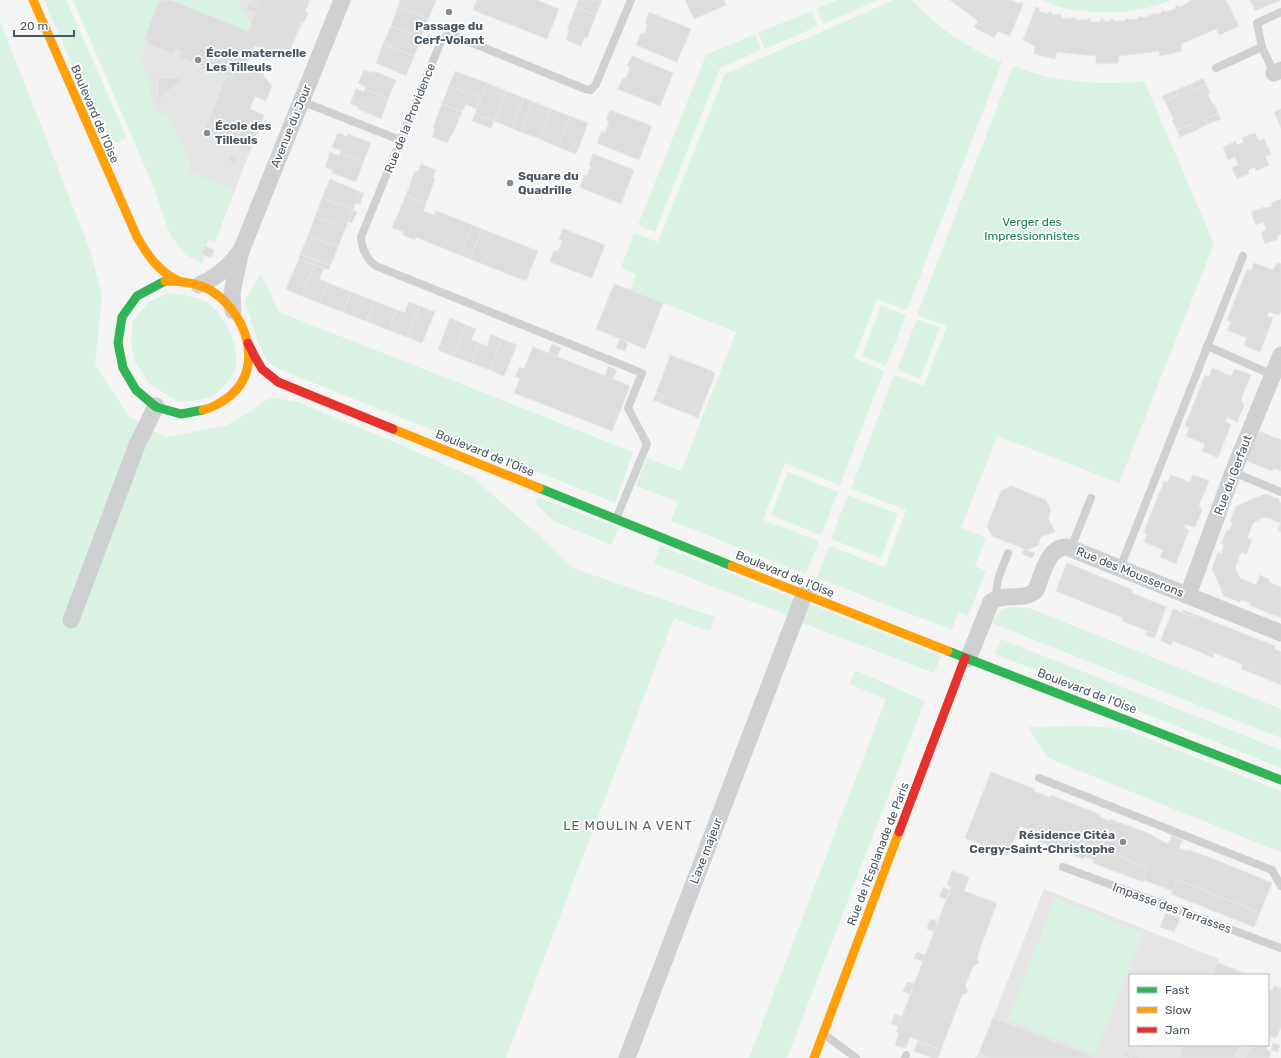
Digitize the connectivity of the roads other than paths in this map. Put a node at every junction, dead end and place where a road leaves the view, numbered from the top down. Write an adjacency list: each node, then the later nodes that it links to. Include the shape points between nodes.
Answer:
1 (33, 0): 10 (main road, Boulevard de l'Oise)
2 (342, 0): 8 (street, Avenue du Jour)
3 (631, 0): 9 (lane, Rue de la Providence, via 596,84 591,90 455,36 447,36 441,42)
4 (1281, 12): 5 (lane, via 1257,23)
5 (1262, 48): 6 (lane); 7 (lane)
6 (1216, 68)
7 (1278, 72)
8 (301, 101): 9 (lane); 11 (street, Avenue du Jour)
9 (400, 140): 31 (lane, Rue de la Providence, via 361,237 370,262 642,373 628,408 647,444)
10 (137, 237): 13 (main road, Boulevard de l'Oise); 14 (main road, Boulevard de l'Oise, via 146,254 160,271)
11 (241, 251): 15 (street, Avenue du Jour, via 227,268); 18 (street, Avenue du Jour, via 232,292)
12 (1243, 256): 20 (lane)
13 (141, 263)
14 (179, 281): 15 (main road); 17 (main road, via 165,281 152,286)
15 (199, 285): 18 (main road, via 217,295)
16 (138, 286): 17 (main road)
17 (132, 301): 27 (main road, via 119,323 119,353 132,384 141,395)
18 (234, 311): 19 (main road)
19 (248, 343): 24 (main road, Boulevard de l'Oise, via 264,372); 26 (main road, via 246,373)
20 (1207, 346): 22 (lane); 34 (lane)
21 (1281, 355): 22 (street, Rue du Gerfaut)
22 (1273, 375): 28 (street, Rue du Gerfaut)
23 (266, 384): 24 (main road, Boulevard de l'Oise)
24 (282, 385): 31 (main road, Boulevard de l'Oise)
25 (252, 386): 26 (main road)
26 (232, 394): 27 (main road, via 213,407 196,413 178,415)
27 (156, 406): 38 (street, via 137,445)
28 (1233, 472): 29 (lane); 36 (street, Rue du Gerfaut)
29 (1281, 492)
30 (1091, 498): 32 (lane)
31 (616, 519): 35 (main road, Boulevard de l'Oise)
32 (1071, 548): 34 (street, Rue des Mousserons); 37 (street, Rue des Mousserons, via 1062,546 1055,551 1048,560 1033,593)
33 (1008, 553): 37 (lane, via 997,584)
34 (1120, 568): 36 (street, Rue des Mousserons)
35 (804, 595): 40 (main road, Boulevard de l'Oise); 47 (street, L'axe majeur)
36 (1188, 595): 39 (street, Rue des Mousserons)
37 (997, 598): 40 (street, via 989,606)
38 (71, 620)
39 (1281, 633)
40 (967, 658): 42 (main road, Boulevard de l'Oise); 46 (main road, Rue de l'Esplanade de Paris)
41 (1039, 778): 44 (lane, via 1272,870)
42 (1281, 780)
43 (1063, 867): 45 (lane, Impasse des Terrasses)
44 (1281, 886)
45 (1281, 948)
46 (823, 1034): 48 (main road, Rue de l'Esplanade de Paris); 49 (lane)
47 (627, 1058)
48 (814, 1058)
49 (856, 1058)

